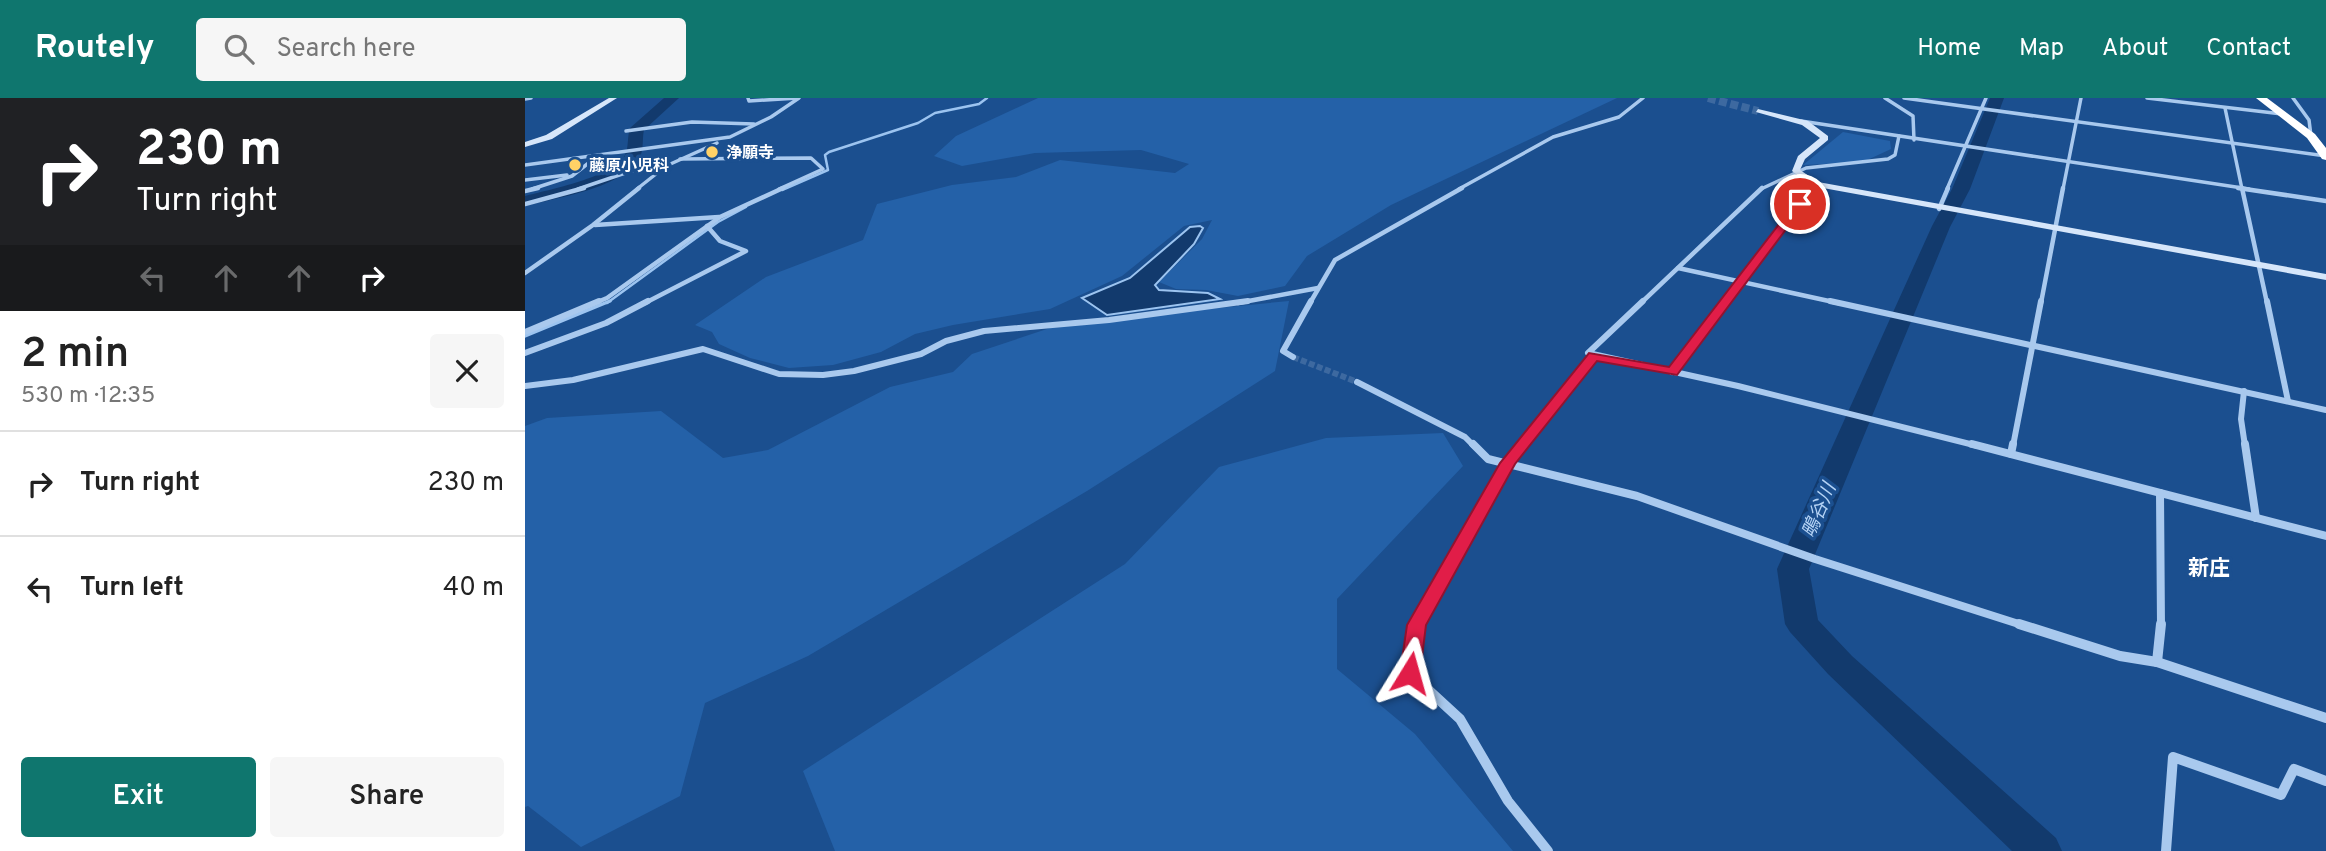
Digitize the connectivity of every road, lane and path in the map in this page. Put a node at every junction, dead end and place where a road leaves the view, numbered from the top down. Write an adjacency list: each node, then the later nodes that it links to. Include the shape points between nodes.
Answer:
1 (531, 98): 12 (street)
2 (614, 98): 26 (street, via 549,137)
3 (748, 98): 19 (street, via 799,98)
4 (1643, 98): 52 (street, via 1619,117 1553,138 1343,254)
5 (1885, 98): 24 (street, via 1913,116)
6 (1904, 98): 14 (street)
7 (1986, 98): 14 (street)
8 (2081, 98): 18 (street)
9 (2147, 98): 13 (street)
10 (2261, 98): 16 (highway)
11 (2293, 98): 22 (street, via 2308,117)
12 (525, 99)
13 (2225, 108): 16 (street); 25 (street)
14 (1981, 109): 18 (street); 27 (street)
15 (1758, 111): 17 (street)
16 (2282, 114): 22 (highway)
17 (1790, 119): 21 (street); 34 (street, via 1815,128 1825,138 1801,159)
18 (2076, 122): 25 (street); 31 (street)
19 (755, 124): 20 (street, via 692,122); 23 (street)
20 (626, 131)
21 (1899, 136): 24 (street); 34 (street, via 1895,155 1888,159)
22 (2311, 136): 28 (highway)
23 (730, 137): 29 (street); 30 (street)
24 (1914, 140): 27 (street)
25 (2234, 144): 28 (street); 38 (street)
26 (525, 145)
27 (1966, 146): 31 (street); 42 (street)
28 (2326, 156)
29 (595, 157): 32 (street); 35 (street)
30 (680, 159): 33 (street); 43 (street, via 811,158 823,167)
31 (2069, 162): 38 (street); 46 (street)
32 (525, 165)
33 (666, 166): 41 (street, via 640,169); 44 (street)
34 (1796, 172): 37 (street); 48 (street, via 1764,186)
35 (575, 174): 36 (street); 39 (street)
36 (525, 180)
37 (1815, 184): 42 (street); 51 (street)
38 (2243, 188): 40 (street); 47 (street)
39 (525, 191)
40 (2326, 201)
41 (525, 204)
42 (1939, 209): 46 (street)
43 (720, 217): 44 (street); 45 (street)
44 (593, 225): 49 (street)
45 (707, 226): 53 (street, via 607,298); 55 (street, via 720,241 746,251 606,323)
46 (2056, 229): 47 (street); 54 (street)
47 (2260, 265): 50 (street); 62 (street)
48 (1678, 268): 51 (street); 57 (street, via 1588,354)
49 (525, 272)
50 (2326, 277)
51 (1741, 282): 54 (street); 58 (street)
52 (1318, 288): 56 (street, via 1283,351); 60 (street, via 1109,320 984,331 854,371 779,374 703,349 573,380)
53 (525, 332)
54 (2032, 346): 61 (street); 64 (street)
55 (525, 353)
56 (1293, 356)
57 (1594, 356): 58 (street); 65 (street)
58 (1672, 372): 64 (street)
59 (1357, 382): 65 (street, via 1465,437 1488,459)
60 (525, 386)
61 (2245, 391): 62 (street); 67 (street, via 2241,419)
62 (2288, 401): 63 (street)
63 (2326, 411)
64 (2011, 454): 66 (street)
65 (1508, 463): 69 (street, via 1637,496 1815,559 2120,656); 72 (street, via 1417,625 1410,673 1460,719 1508,800)
66 (2160, 493): 67 (street); 69 (street, via 2162,611)
67 (2256, 518): 68 (street)
68 (2326, 536)
69 (2157, 662): 70 (street)
70 (2326, 718)
71 (2326, 781): 73 (street, via 2294,769 2281,795 2173,757)
72 (1548, 851)
73 (2166, 851)

